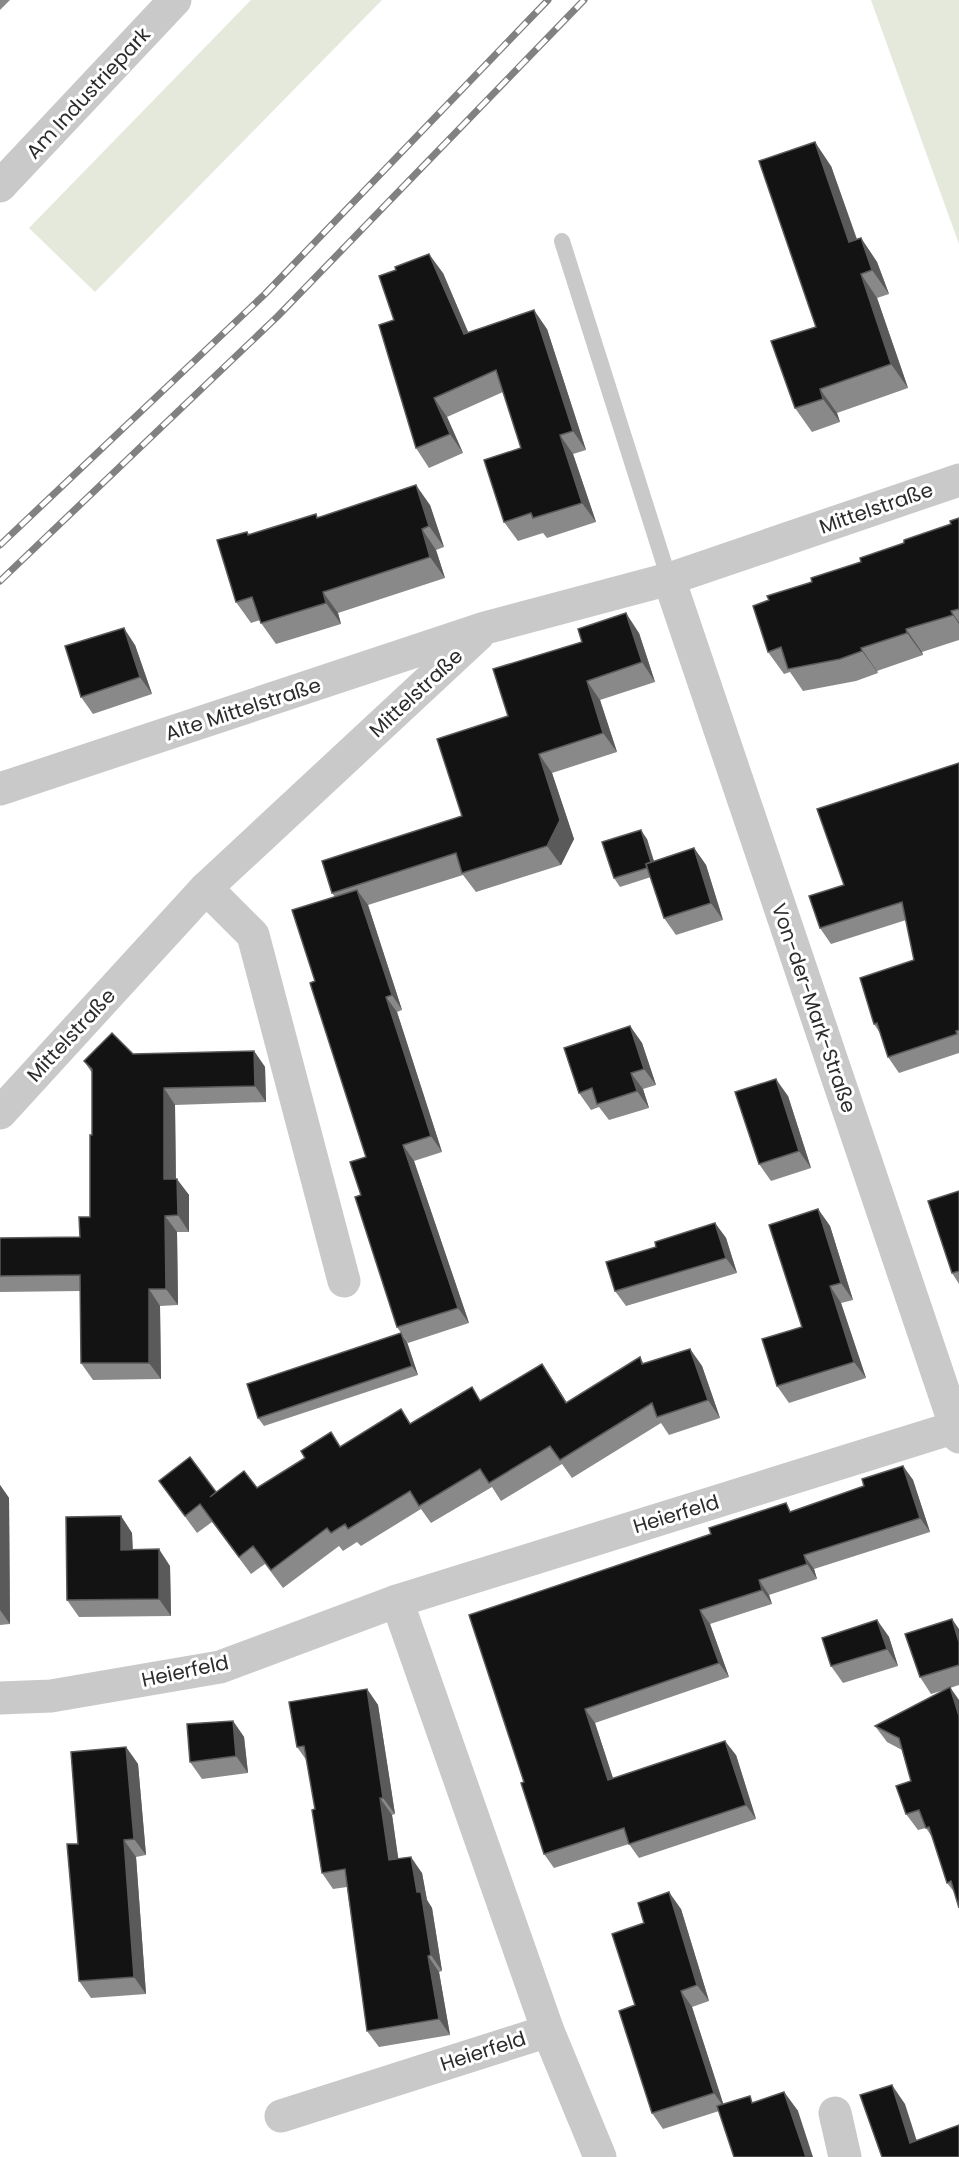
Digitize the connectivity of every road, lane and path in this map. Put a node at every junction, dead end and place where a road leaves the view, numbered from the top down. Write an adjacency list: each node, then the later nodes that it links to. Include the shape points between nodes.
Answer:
1 (176, 0): 2 (street, Am Industriepark)
2 (0, 186)
3 (562, 241): 5 (lane)
4 (959, 480): 5 (street, Mittelstraße)
5 (669, 579): 6 (street, Mittelstraße); 11 (street, Von-der-Mark-Straße)
6 (485, 628): 7 (street, Alte Mittelstraße); 8 (street, Mittelstraße)
7 (0, 789)
8 (207, 888): 9 (street, Mittelstraße); 10 (street, via 253,935)
9 (0, 1113)
10 (344, 1281)
11 (957, 1432): 12 (street, Heierfeld)
12 (397, 1601): 13 (street, Heierfeld, via 220,1667 51,1696); 14 (street, Heierfeld)
13 (0, 1698)
14 (548, 2031): 16 (street, Heierfeld); 17 (street, Heierfeld)
15 (835, 2112): 18 (street)
16 (281, 2116)
17 (600, 2157)
18 (845, 2157)

